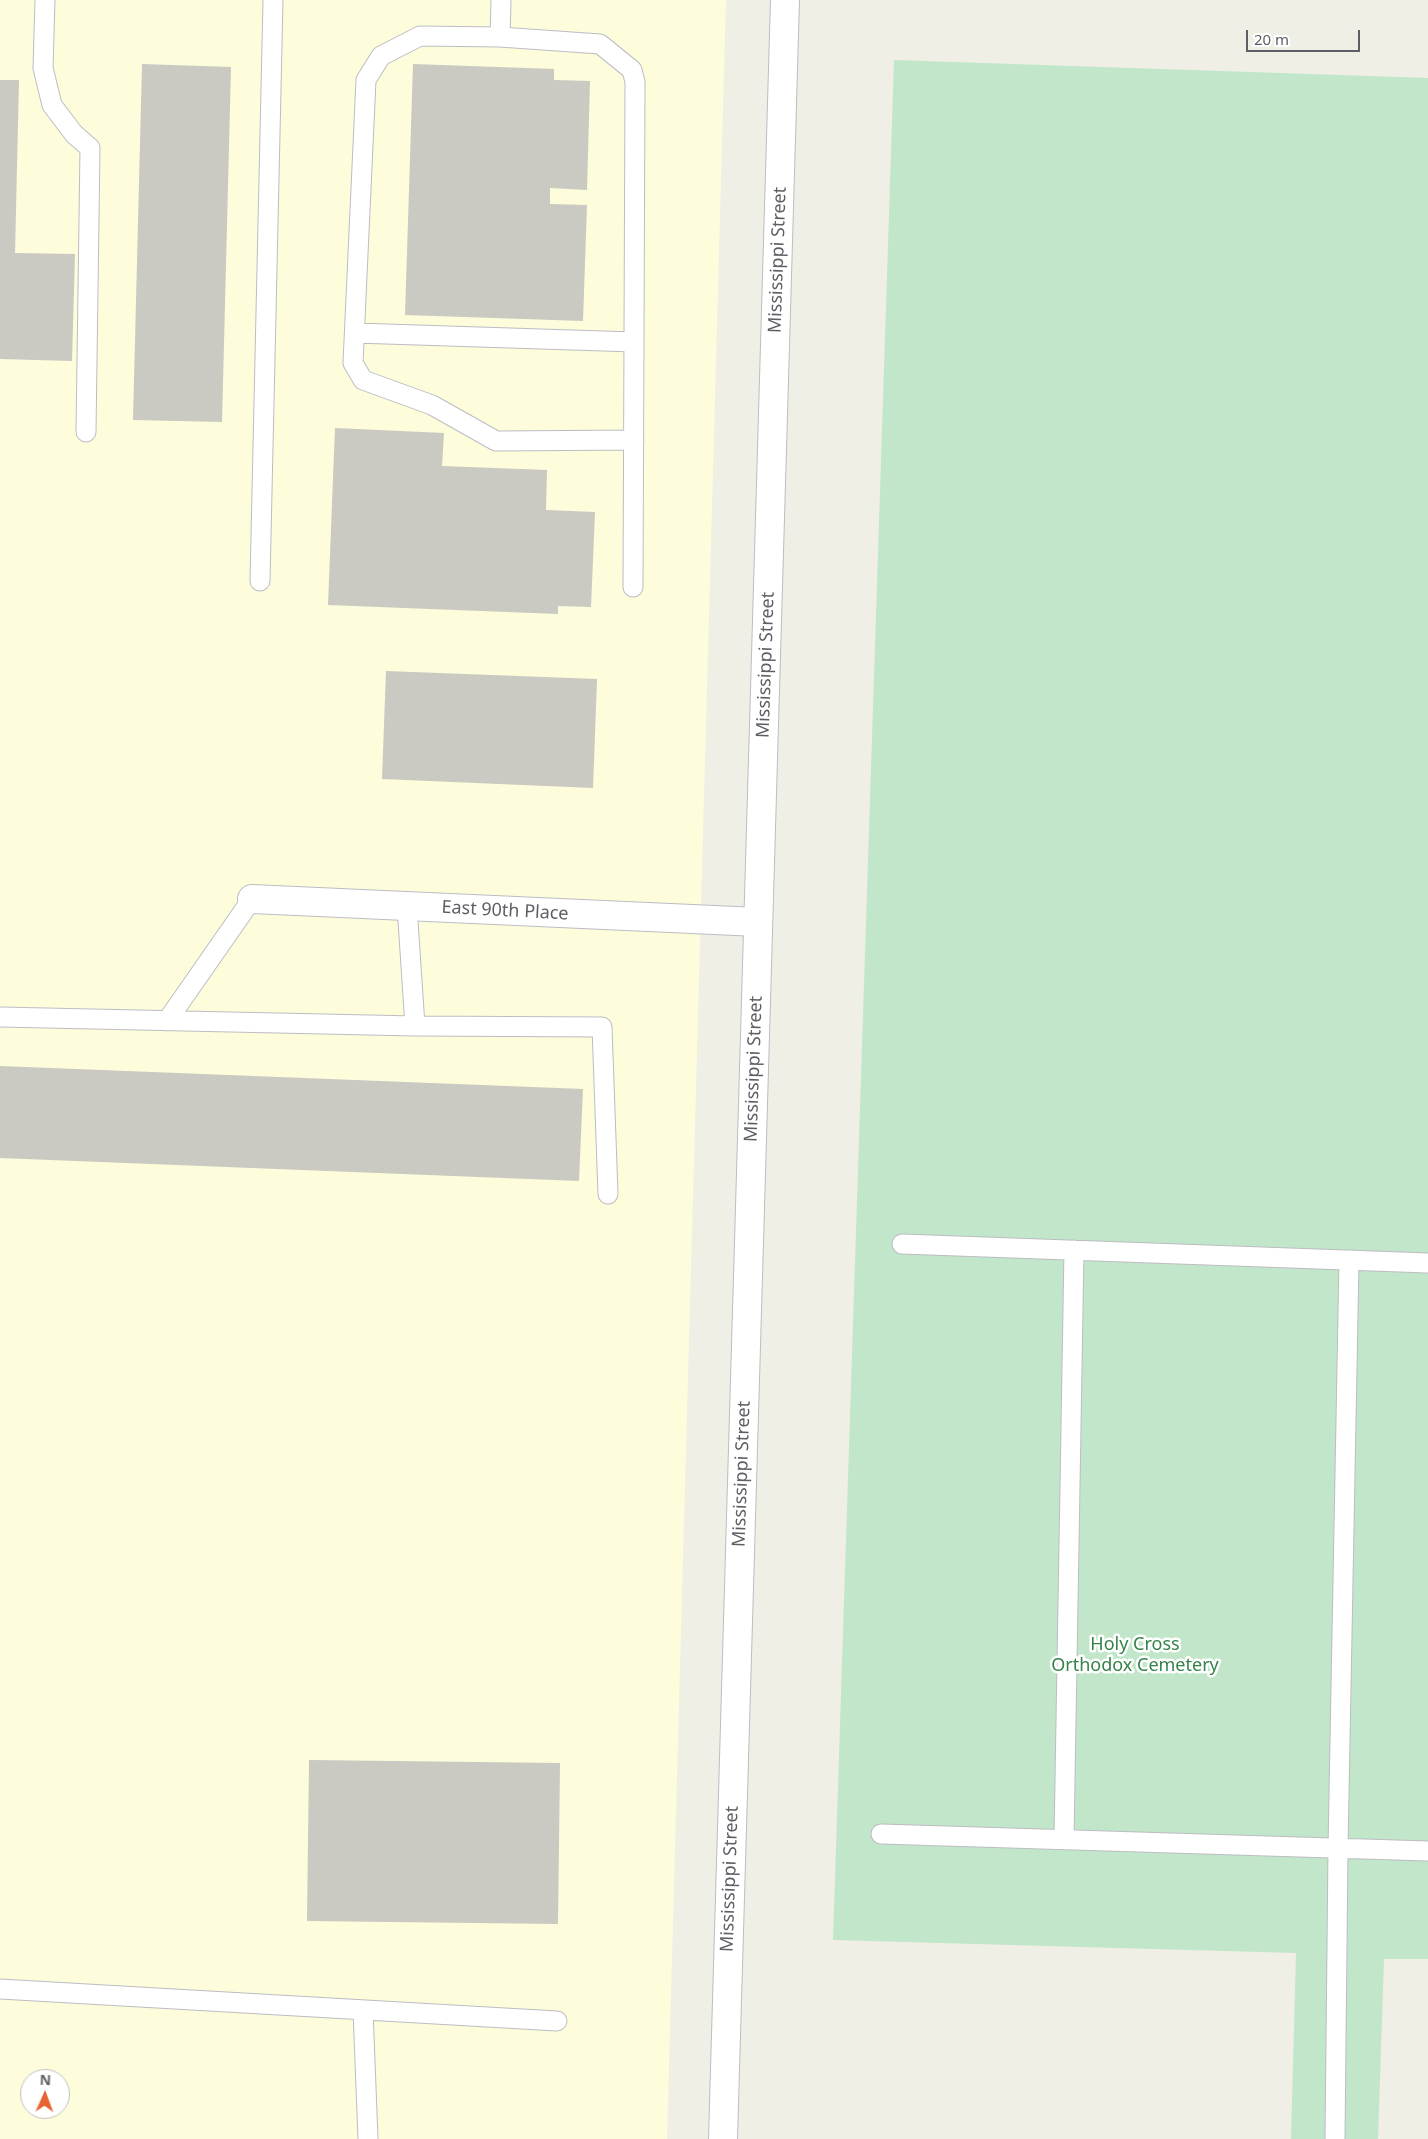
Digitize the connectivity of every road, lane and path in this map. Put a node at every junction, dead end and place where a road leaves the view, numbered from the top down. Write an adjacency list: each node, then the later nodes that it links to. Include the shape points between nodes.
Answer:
1 (44, 0): 8 (lane, via 43,68 52,105 74,134 90,148)
2 (273, 0): 10 (lane)
3 (501, 0): 5 (lane)
4 (785, 0): 14 (street, Mississippi Street)
5 (500, 37): 6 (lane, via 420,36 381,56 366,80); 7 (lane, via 600,44 632,70 635,82)
6 (355, 333): 7 (lane); 9 (lane, via 353,363 363,380 432,405 496,442)
7 (634, 342): 9 (lane)
8 (86, 432)
9 (634, 440): 11 (lane)
10 (260, 581)
11 (633, 587)
12 (252, 899): 13 (street, East 90th Place); 16 (lane)
13 (407, 906): 14 (street, East 90th Place); 17 (lane)
14 (758, 922): 31 (street, Mississippi Street)
15 (0, 1017): 16 (lane)
16 (167, 1021): 17 (lane)
17 (415, 1026): 18 (lane, via 602,1027)
18 (608, 1194)
19 (902, 1244): 20 (lane)
20 (1074, 1250): 21 (lane); 24 (lane)
21 (1349, 1260): 22 (lane); 25 (lane)
22 (1428, 1263)
23 (881, 1834): 24 (lane)
24 (1064, 1839): 25 (lane)
25 (1338, 1848): 26 (lane); 32 (lane)
26 (1428, 1851)
27 (0, 1989): 28 (lane)
28 (363, 2010): 29 (lane); 30 (lane)
29 (557, 2021)
30 (368, 2139)
31 (723, 2139)
32 (1335, 2139)

